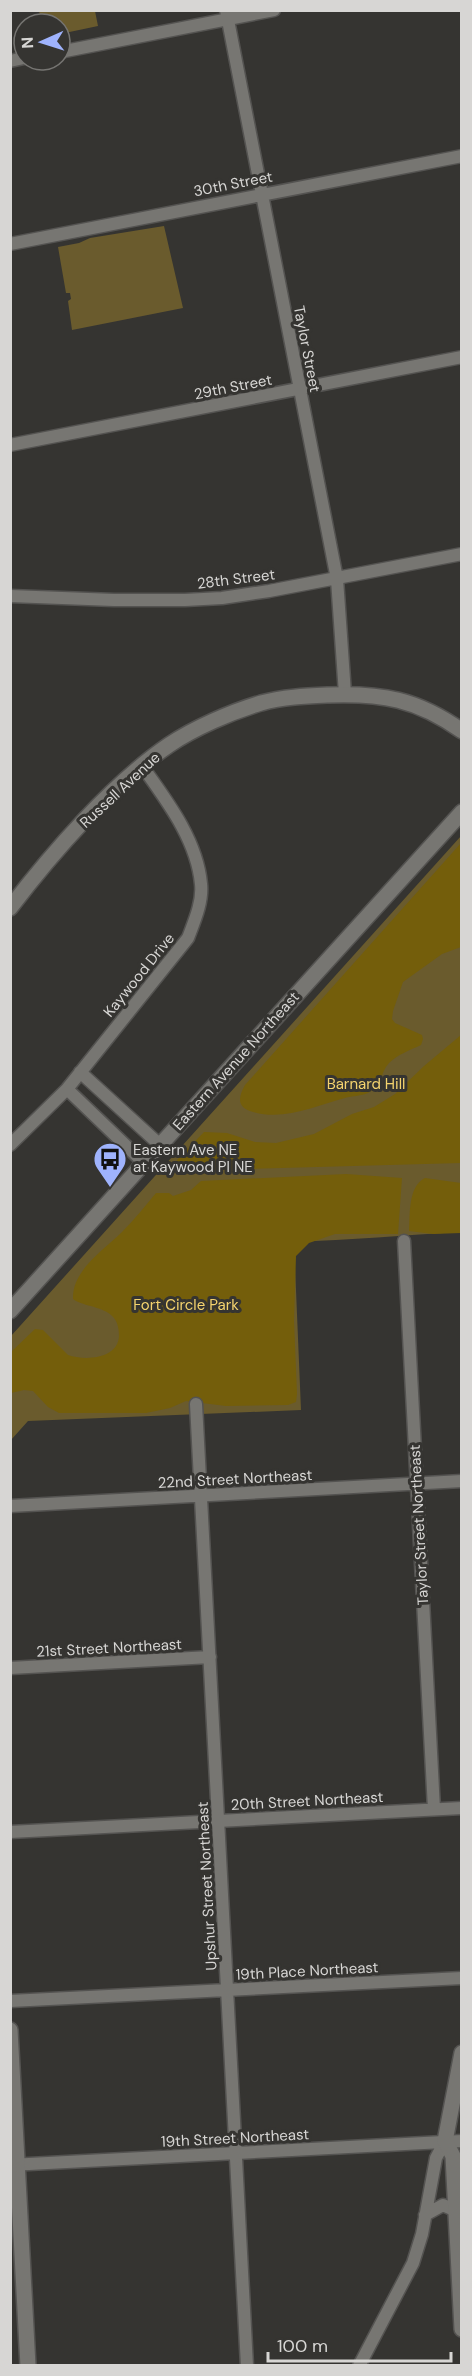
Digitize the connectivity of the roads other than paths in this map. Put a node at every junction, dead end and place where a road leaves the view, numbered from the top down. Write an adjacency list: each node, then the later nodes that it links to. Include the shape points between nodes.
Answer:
1 (274, 10): 2 (street)
2 (226, 15): 3 (street); 5 (street, Taylor Street)
3 (72, 49)
4 (462, 156): 5 (street, 30th Street)
5 (262, 194): 6 (street, 30th Street); 8 (street, Taylor Street)
6 (10, 244)
7 (462, 357): 8 (street, 29th Street)
8 (300, 389): 9 (street, 29th Street); 11 (street, Taylor Street)
9 (10, 445)
10 (462, 554): 11 (street, 28th Street)
11 (337, 579): 12 (street, 28th Street, via 185,600); 13 (street, Taylor Street)
12 (10, 596)
13 (345, 694): 14 (street, Russell Avenue, via 382,695 430,713); 15 (street, Russell Avenue, via 296,696 230,714 171,744)
14 (462, 731)
15 (142, 766): 17 (street, Russell Avenue, via 90,816); 18 (street, Kaywood Drive, via 177,815 196,861 201,886 197,913 188,938)
16 (462, 812): 21 (street, Eastern Avenue Northeast)
17 (10, 908)
18 (80, 1072): 19 (street, Kaywood Drive); 21 (street)
19 (67, 1089): 20 (street, Kaywood Drive); 22 (street)
20 (10, 1145)
21 (160, 1146): 22 (street, Eastern Avenue Northeast)
22 (144, 1162): 24 (street, Eastern Avenue Northeast)
23 (404, 1241): 27 (street, Taylor Street Northeast)
24 (10, 1311)
25 (196, 1404): 28 (street, Upshur Street Northeast)
26 (462, 1481): 27 (street, 22nd Street Northeast)
27 (417, 1484): 28 (street, 22nd Street Northeast); 33 (street, Taylor Street Northeast)
28 (201, 1496): 29 (street, 22nd Street Northeast); 30 (street, Upshur Street Northeast)
29 (10, 1506)
30 (210, 1657): 31 (street, 21st Street Northeast); 34 (street, Upshur Street Northeast)
31 (10, 1668)
32 (462, 1808): 33 (street, 20th Street Northeast)
33 (434, 1809): 34 (street, 20th Street Northeast)
34 (218, 1821): 35 (street, 20th Street Northeast); 37 (street, Upshur Street Northeast)
35 (10, 1832)
36 (462, 1978): 37 (street, 19th Place Northeast)
37 (227, 1990): 38 (street, 19th Place Northeast); 43 (street, Upshur Street Northeast)
38 (10, 2001)
39 (10, 2030): 44 (street)
40 (462, 2054): 41 (street)
41 (446, 2141): 42 (street, 19th Street Northeast); 43 (street, 19th Street Northeast); 45 (street, via 453,2156); 46 (street, via 436,2158)
42 (462, 2141)
43 (236, 2153): 44 (street, 19th Street Northeast); 50 (street, Upshur Street Northeast)
44 (14, 2165): 49 (street)
45 (456, 2211): 46 (street, via 443,2205); 47 (street)
46 (425, 2215): 51 (street, via 414,2263)
47 (460, 2283): 48 (street)
48 (462, 2329)
49 (28, 2366)
50 (247, 2366)
51 (359, 2366)

